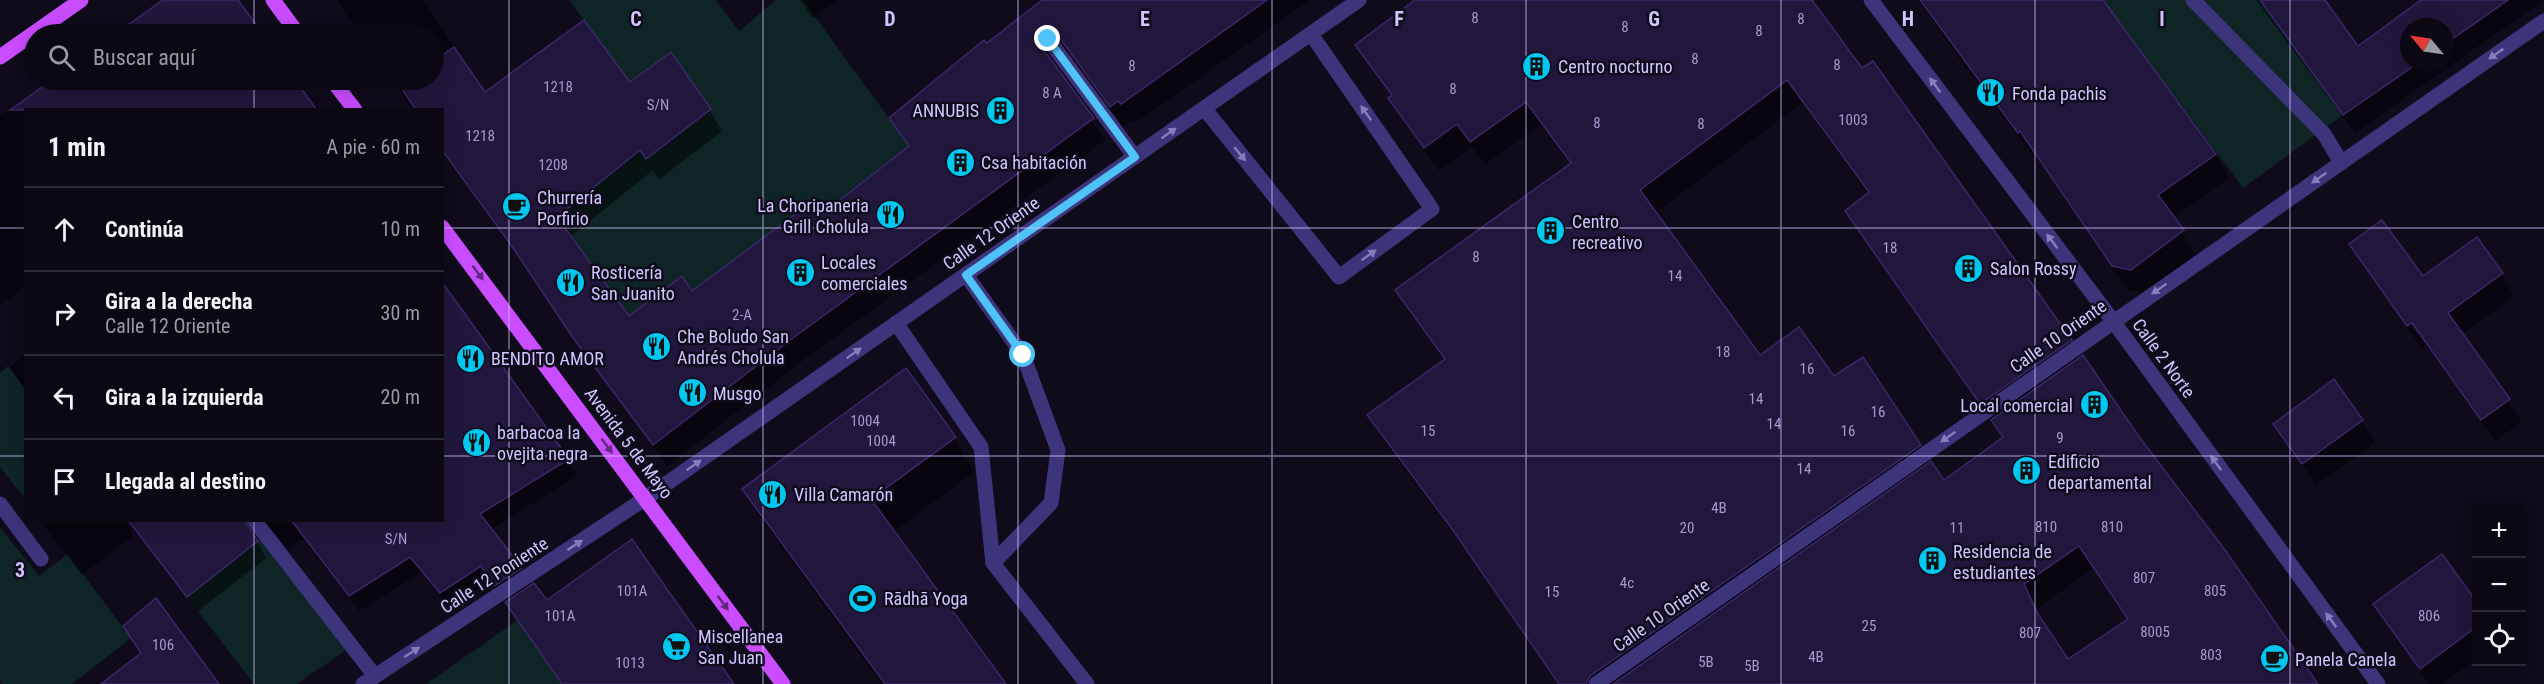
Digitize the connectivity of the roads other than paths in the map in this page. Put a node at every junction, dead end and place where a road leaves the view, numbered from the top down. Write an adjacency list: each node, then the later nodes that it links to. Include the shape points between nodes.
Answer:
1 (81, 0): 7 (main road)
2 (273, 0): 8 (main road)
3 (1359, 0): 9 (street, Calle 12 Oriente)
4 (1871, 0): 20 (street, Calle 2 Norte, one-way to 4)
5 (2193, 0): 17 (street, via 2324,134)
6 (2544, 21): 17 (street, Calle 10 Oriente, one-way to 17)
7 (47, 24)
8 (291, 24)
9 (1311, 34): 15 (street, Calle 12 Oriente); 15 (street, one-way to 9, via 1339,277 1432,208)
10 (1048, 39): 16 (street)
11 (24, 40): 12 (main road)
12 (0, 57)
13 (340, 90): 14 (main road)
14 (353, 108)
15 (1204, 108): 16 (street, Calle 12 Oriente, one-way to 15)
16 (1135, 157): 19 (street, Calle 12 Oriente)
17 (2341, 162): 20 (street, Calle 10 Oriente, one-way to 20)
18 (444, 230): 22 (main road, Avenida 5 de Mayo, one-way to 22)
19 (966, 275): 21 (street, Calle 12 Oriente); 26 (street, via 1023,355 1058,450 1051,503)
20 (2112, 321): 30 (street, Calle 10 Oriente, one-way to 30); 31 (street, Calle 2 Norte, one-way to 20)
21 (896, 323): 22 (street, Calle 12 Oriente, one-way to 21); 26 (street, via 981,447)
22 (646, 498): 27 (street, Calle 12 Poniente, one-way to 22); 28 (main road, Avenida 5 de Mayo, one-way to 28)
23 (0, 504): 25 (street)
24 (255, 522): 27 (street)
25 (41, 559)
26 (993, 563): 29 (street)
27 (369, 680)
28 (783, 684)
29 (1087, 684)
30 (1596, 684)
31 (2378, 684)

